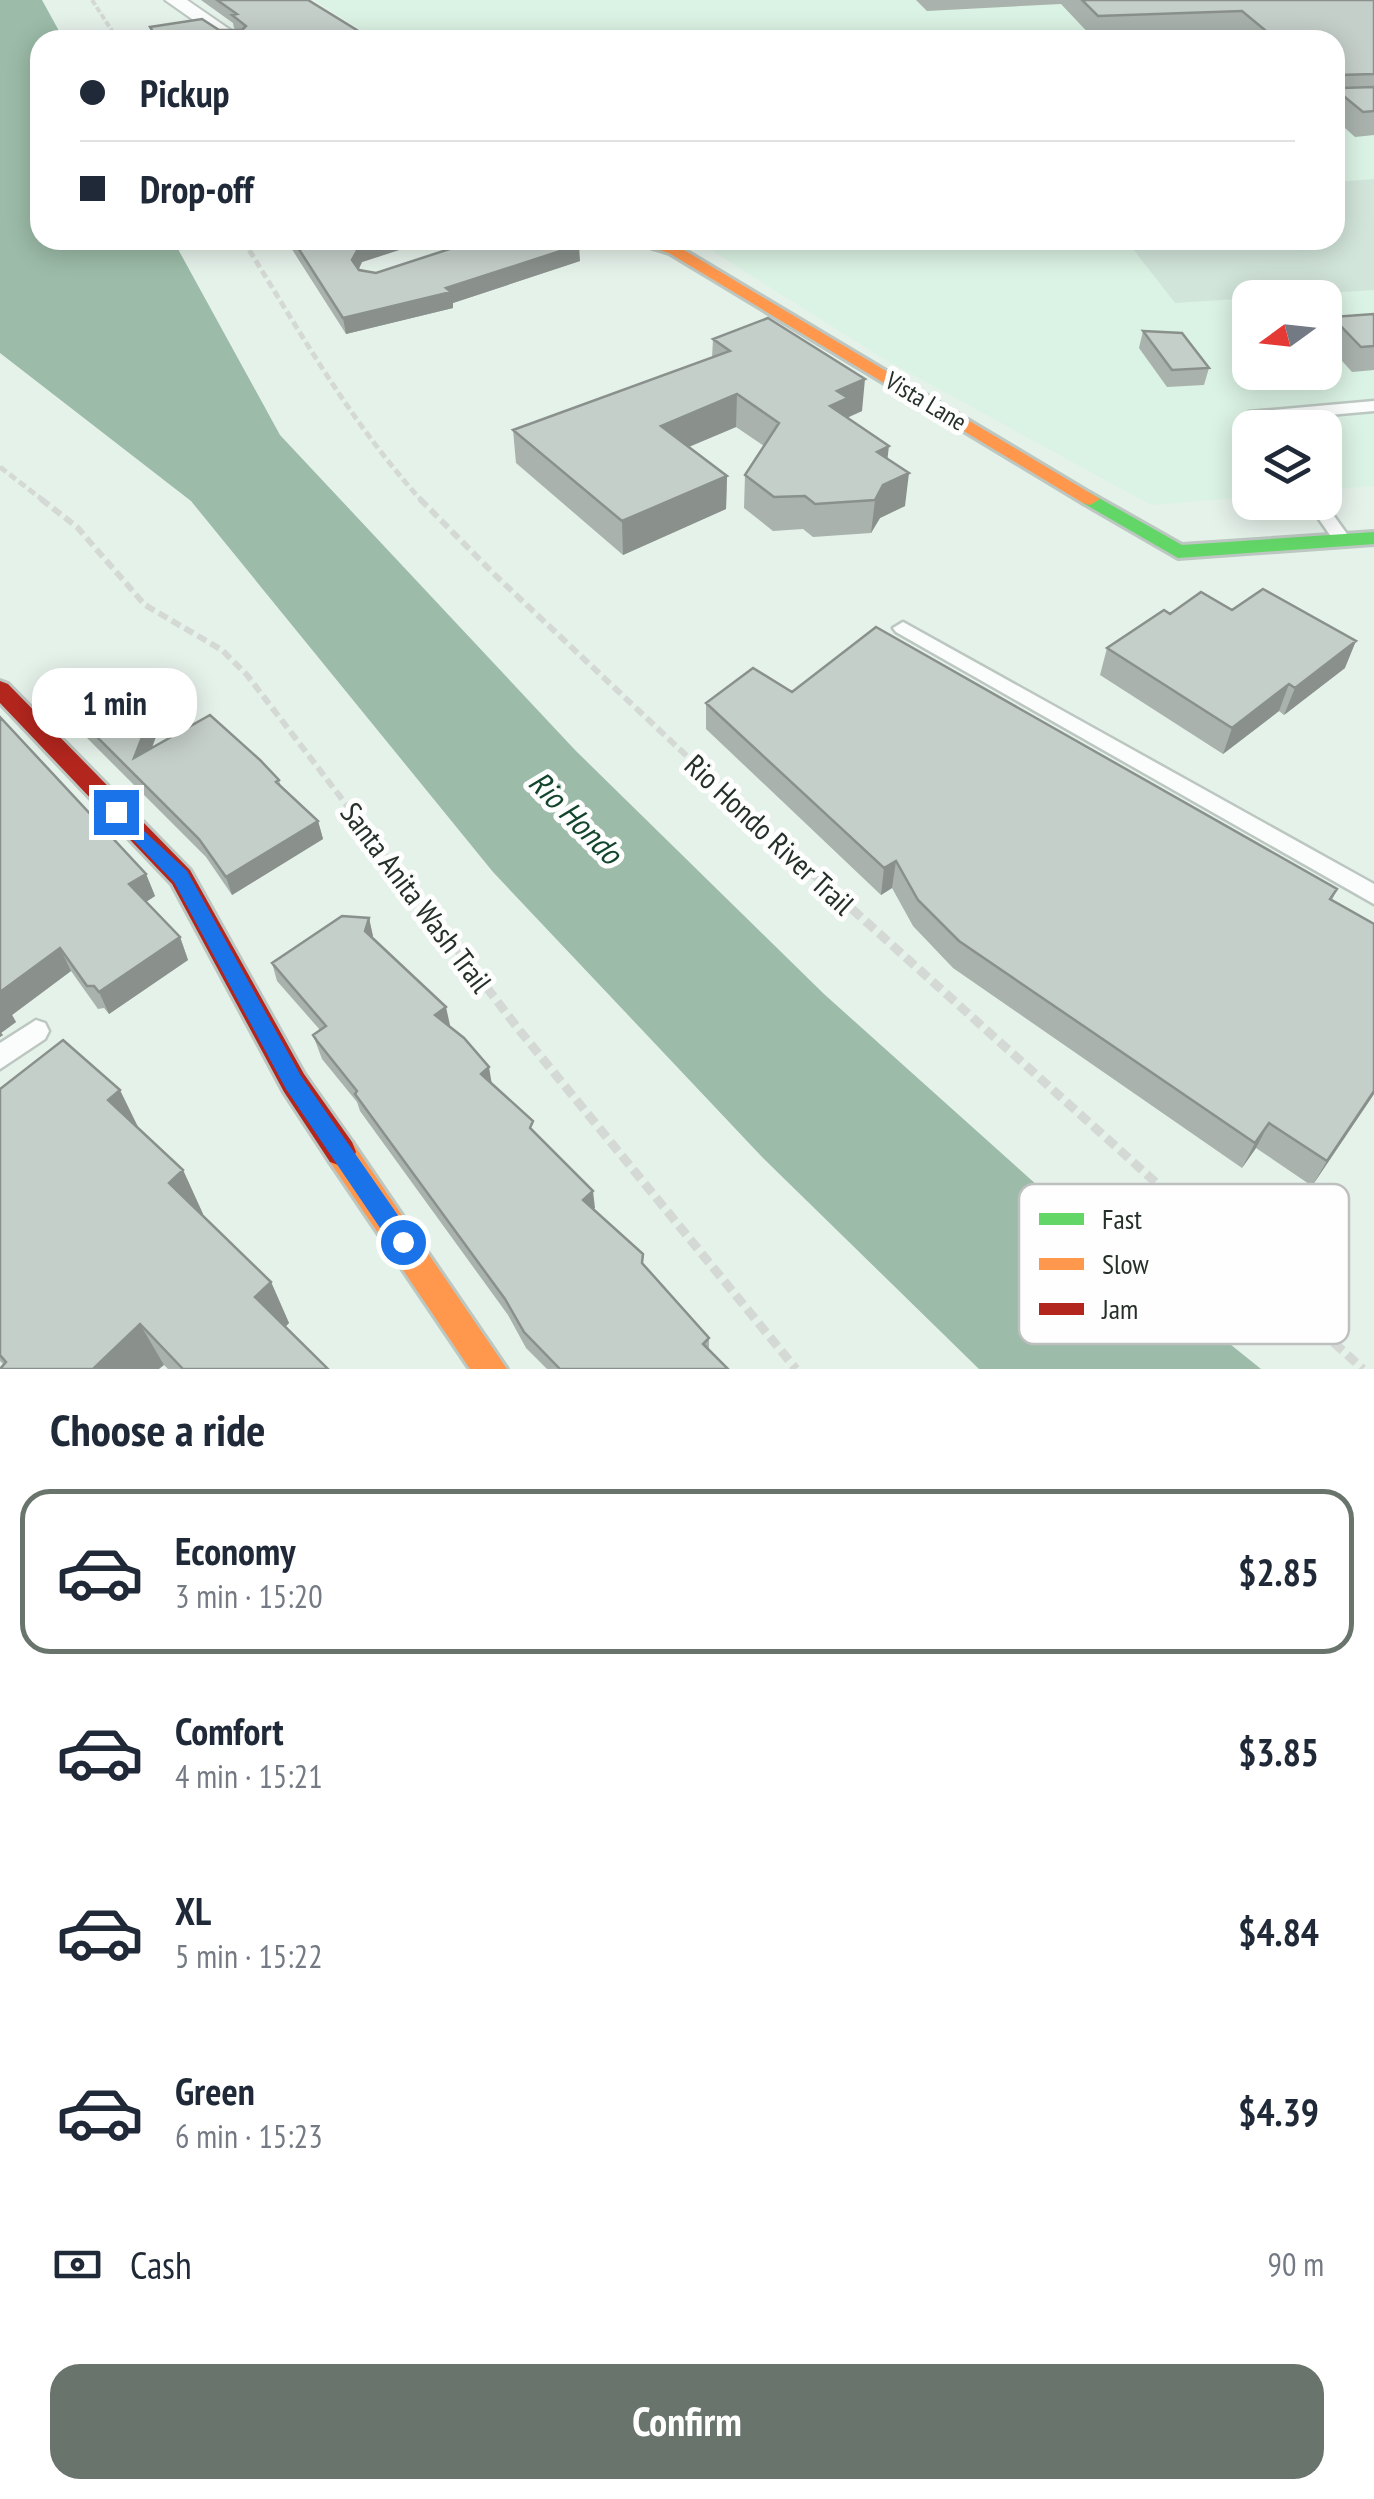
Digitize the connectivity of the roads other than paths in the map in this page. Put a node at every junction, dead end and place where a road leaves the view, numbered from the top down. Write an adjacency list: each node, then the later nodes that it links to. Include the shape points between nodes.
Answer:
1 (174, 0): 2 (street)
2 (220, 30)
3 (681, 250): 8 (street, Vista Lane, via 1178,552)
4 (1374, 406): 5 (lane)
5 (1329, 410)
6 (1328, 520): 8 (lane)
7 (1374, 538): 8 (street)
8 (1343, 541)
9 (902, 628): 11 (lane)
10 (0, 690): 14 (street, via 181,876 294,1083)
11 (1374, 895)
12 (36, 1030): 13 (lane)
13 (0, 1058)
14 (490, 1369)

